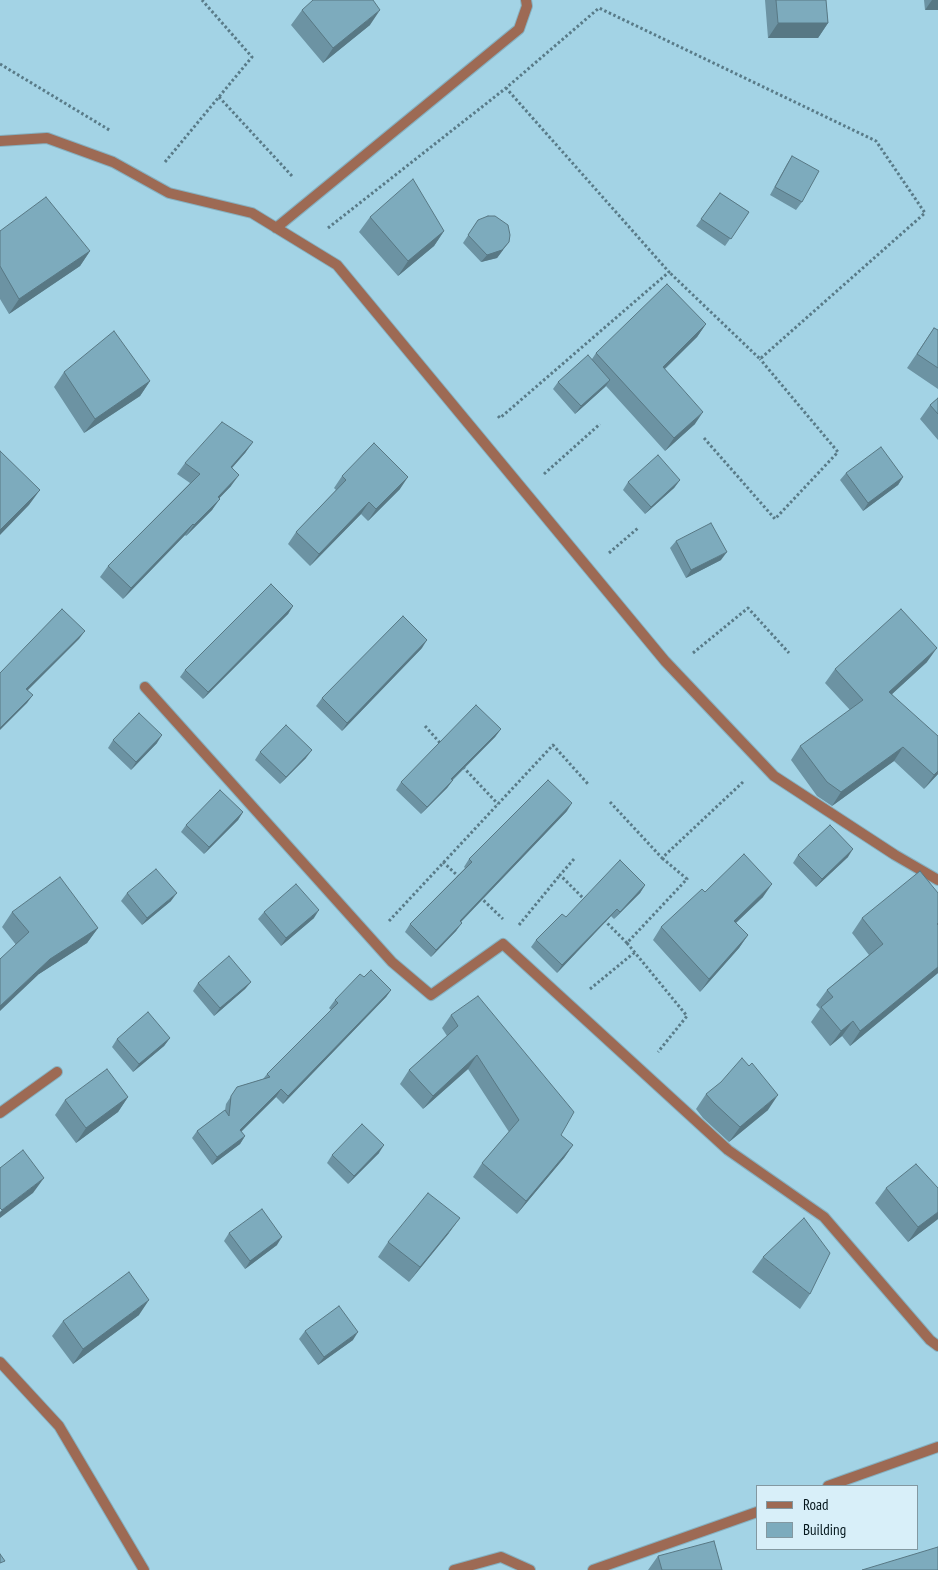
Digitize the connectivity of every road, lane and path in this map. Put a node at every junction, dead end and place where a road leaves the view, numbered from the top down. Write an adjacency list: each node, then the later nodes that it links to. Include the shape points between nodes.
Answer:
1 (202, 0): 5 (path, via 252,57)
2 (526, 0): 10 (street, via 519,29)
3 (0, 64): 6 (path)
4 (506, 88): 11 (path, via 328,227); 12 (path); 13 (path, via 599,8 876,141 925,213)
5 (219, 97): 8 (path, via 164,164); 9 (path)
6 (115, 134)
7 (0, 140): 10 (street, via 47,138 113,162 169,193 252,213)
8 (156, 158)
9 (292, 176)
10 (276, 228): 17 (street, via 337,265)
11 (334, 234)
12 (669, 272): 13 (path); 14 (path, via 500,418)
13 (760, 359): 16 (path, via 838,452 775,519)
14 (493, 411)
15 (600, 424): 17 (path)
16 (704, 438)
17 (524, 491): 19 (street)
18 (638, 528): 19 (path)
19 (589, 570): 21 (street)
20 (789, 653): 21 (path, via 748,608)
21 (673, 669): 26 (street)
22 (146, 687): 40 (street)
23 (425, 726): 24 (path)
24 (445, 747)
25 (458, 761): 29 (path)
26 (763, 764): 30 (path); 34 (street, via 774,776)
27 (588, 784): 29 (path, via 553,745)
28 (610, 802): 30 (path)
29 (498, 804): 32 (path)
30 (662, 858): 41 (path, via 687,879)
31 (574, 859): 33 (path)
32 (443, 862): 35 (path); 40 (path)
33 (560, 875): 37 (path); 39 (path)
34 (938, 880)
35 (465, 883)
36 (479, 896): 39 (path)
37 (587, 902)
38 (600, 916): 41 (path)
39 (515, 930): 42 (path)
40 (371, 939): 42 (street, via 431,995)
41 (627, 943): 43 (path)
42 (503, 944): 44 (street)
43 (635, 952): 44 (path); 45 (path, via 688,1016)
44 (570, 1006): 45 (street)
45 (641, 1070): 48 (street, via 728,1150 824,1217)
46 (57, 1072): 47 (street)
47 (0, 1113)
48 (938, 1346)
49 (0, 1362): 53 (street, via 59,1426)
50 (938, 1447): 51 (street)
51 (831, 1485)
52 (756, 1512): 56 (street)
53 (144, 1570)
54 (454, 1570): 55 (street, via 500,1557)
55 (530, 1570)
56 (592, 1570)

